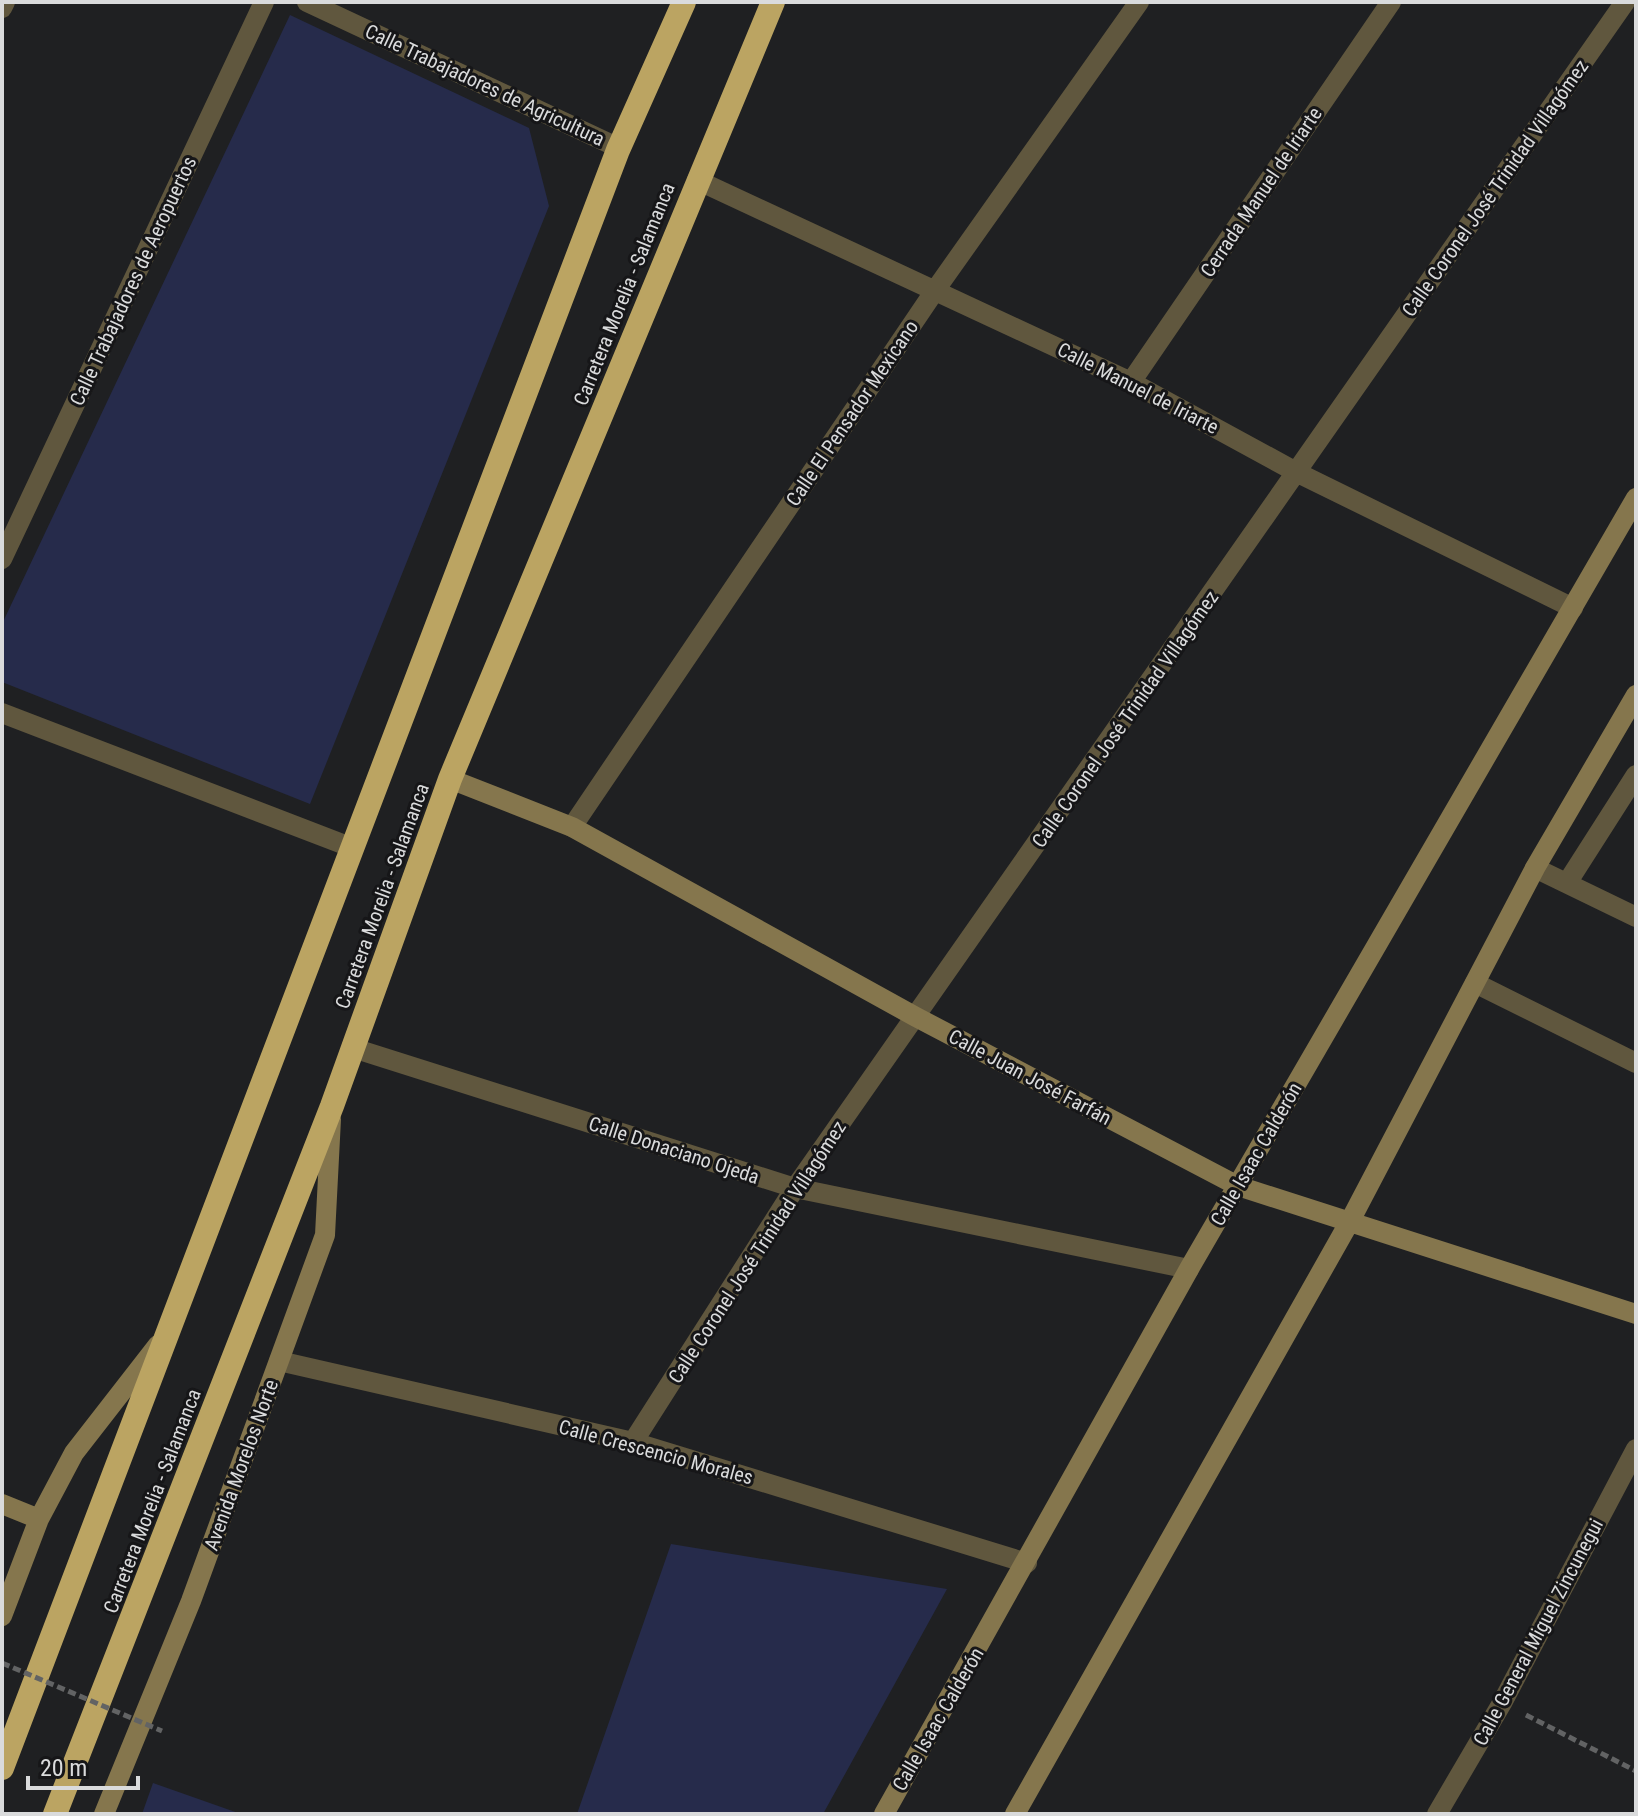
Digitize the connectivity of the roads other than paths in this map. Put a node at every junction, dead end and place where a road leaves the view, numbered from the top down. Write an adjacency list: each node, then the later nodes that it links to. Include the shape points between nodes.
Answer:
1 (5, 2): 9 (street)
2 (264, 2): 16 (street, Calle Trabajadores de Aeropuertos)
3 (307, 2): 10 (street, Calle Trabajadores de Agricultura)
4 (684, 2): 10 (highway)
5 (773, 2): 11 (highway, Carretera Morelia - Salamanca)
6 (1139, 2): 12 (street, Calle El Pensador Mexicano)
7 (1391, 2): 13 (street, Cerrada Manuel de Iriarte)
8 (1614, 6): 14 (street, Calle Coronel José Trinidad Villagómez)
9 (2, 8)
10 (619, 148): 23 (highway)
11 (697, 180): 12 (street, Calle Manuel de Iriarte); 21 (highway, Carretera Morelia - Salamanca)
12 (936, 289): 13 (street, Calle Manuel de Iriarte); 22 (street, Calle El Pensador Mexicano)
13 (1131, 382): 14 (street, Calle Manuel de Iriarte)
14 (1298, 473): 17 (street, Calle Manuel de Iriarte); 28 (street, Calle Coronel José Trinidad Villagómez)
15 (1636, 498): 17 (street, Calle Isaac Calderón)
16 (2, 559)
17 (1573, 608): 32 (street, Calle Isaac Calderón)
18 (1636, 695): 24 (street)
19 (2, 713): 23 (street)
20 (1636, 775): 25 (street)
21 (450, 779): 22 (street, Calle Juan José Farfán); 29 (highway, Carretera Morelia - Salamanca)
22 (572, 827): 28 (street, Calle Juan José Farfán)
23 (353, 848): 37 (highway)
24 (1535, 868): 25 (street); 27 (street)
25 (1567, 883): 26 (street)
26 (1636, 917)
27 (1475, 983): 30 (street); 34 (street)
28 (916, 1017): 32 (street, Calle Juan José Farfán); 33 (street, Calle Coronel José Trinidad Villagómez)
29 (353, 1048): 31 (highway, Carretera Morelia - Salamanca); 33 (street, Calle Donaciano Ojeda)
30 (1636, 1063)
31 (332, 1106): 38 (street, Avenida Morelos Norte, via 325,1235); 46 (highway, Carretera Morelia - Salamanca)
32 (1238, 1186): 34 (street, Calle Juan José Farfán); 35 (street, Calle Isaac Calderón)
33 (795, 1188): 35 (street, Calle Donaciano Ojeda); 39 (street, Calle Coronel José Trinidad Villagómez)
34 (1350, 1221): 36 (street, Calle Juan José Farfán); 49 (street)
35 (1189, 1269): 43 (street, Calle Isaac Calderón)
36 (1636, 1314)
37 (171, 1329): 42 (street, via 74,1453); 45 (highway)
38 (279, 1361): 39 (street, Calle Crescencio Morales); 47 (street, Avenida Morelos Norte, via 191,1601)
39 (633, 1442): 43 (street, Calle Crescencio Morales)
40 (1636, 1449): 50 (street, Calle General Miguel Zincunegui)
41 (2, 1504): 42 (street)
42 (39, 1519): 44 (street)
43 (1027, 1563): 48 (street, Calle Isaac Calderón)
44 (2, 1616)
45 (2, 1768)
46 (55, 1814)
47 (104, 1814)
48 (884, 1814)
49 (1015, 1814)
50 (1437, 1814)

